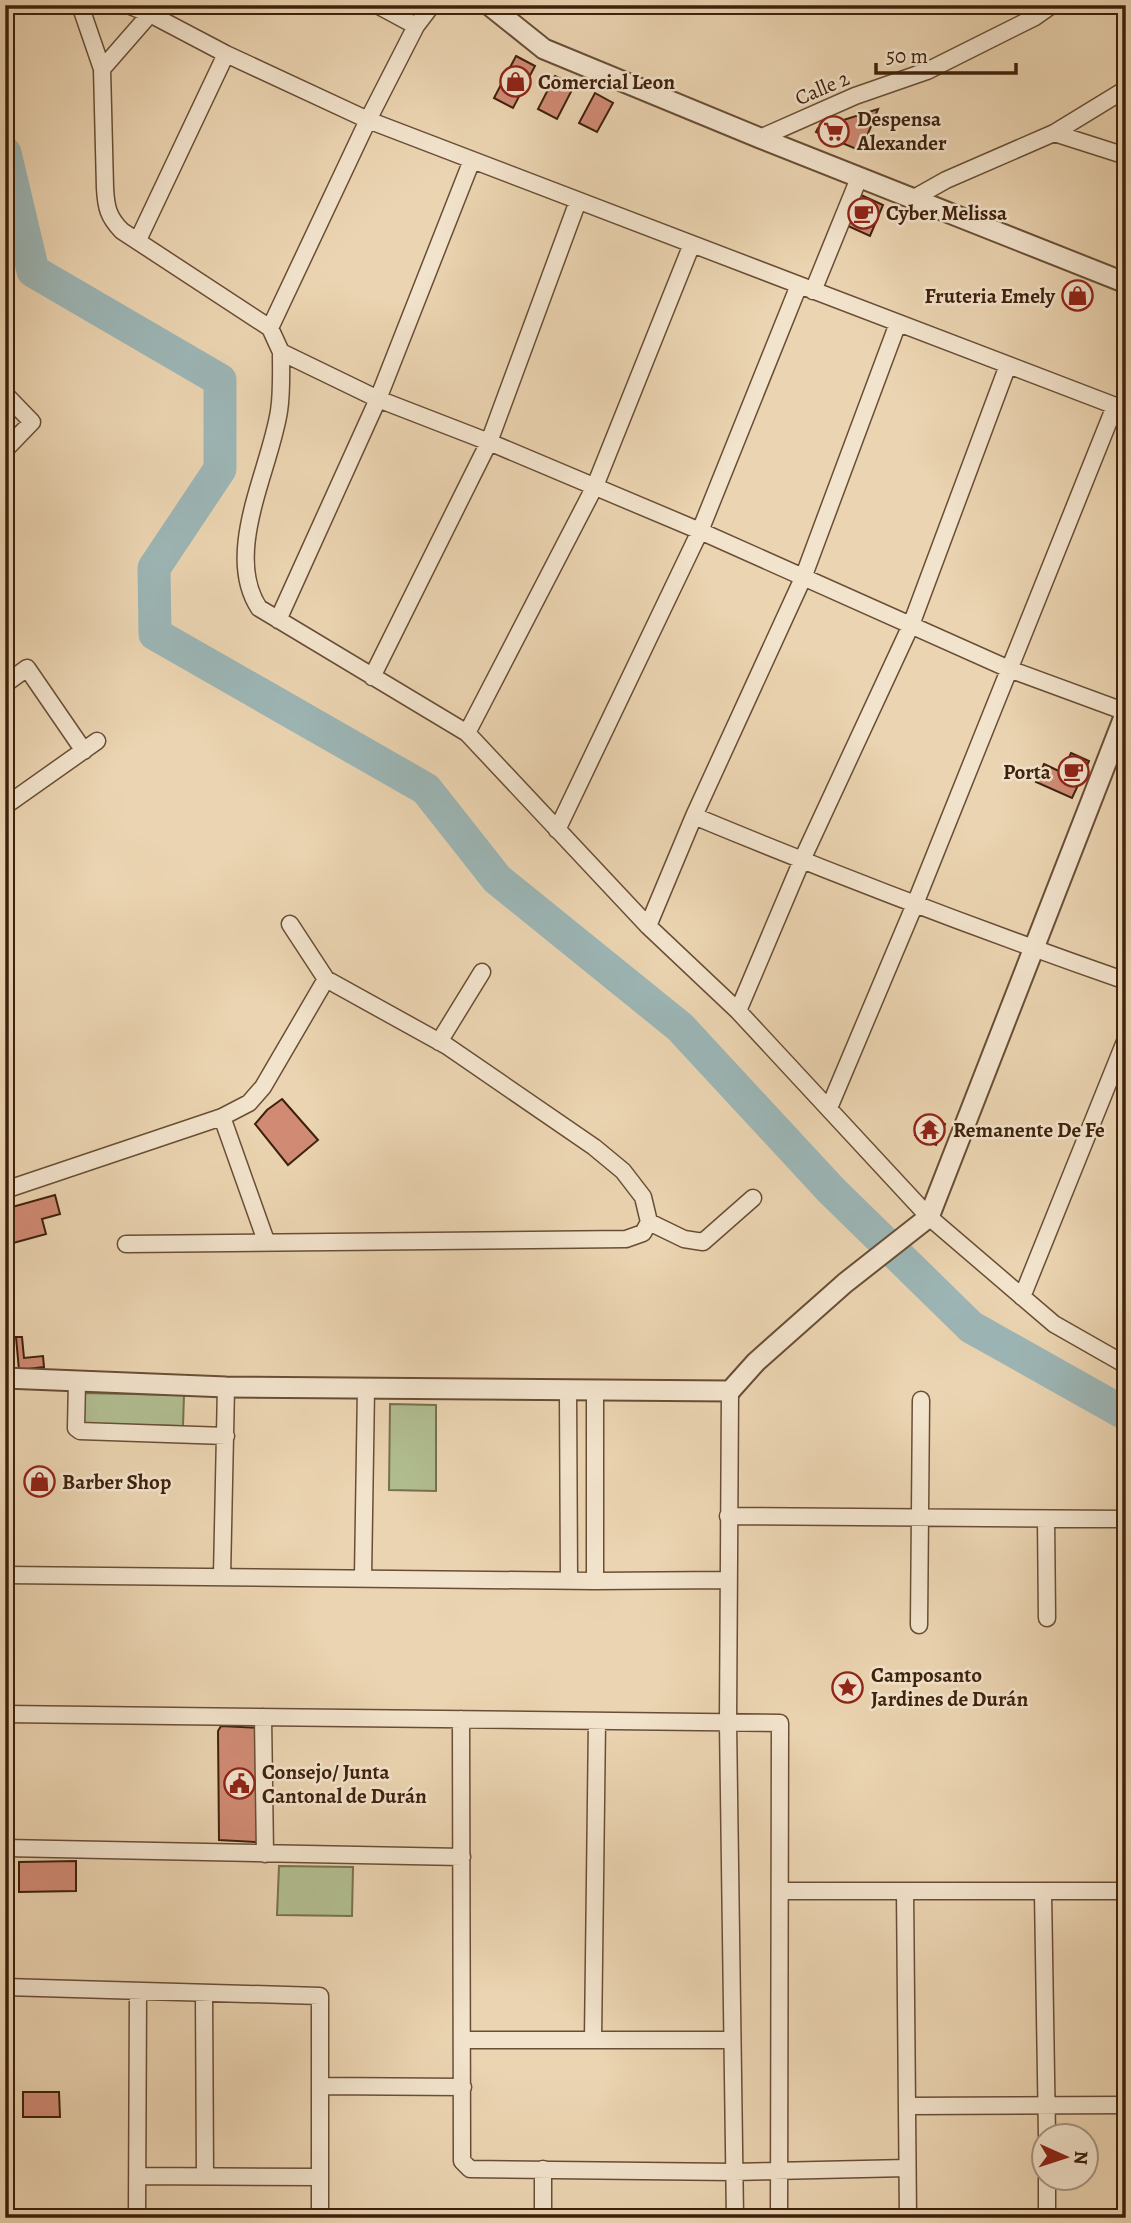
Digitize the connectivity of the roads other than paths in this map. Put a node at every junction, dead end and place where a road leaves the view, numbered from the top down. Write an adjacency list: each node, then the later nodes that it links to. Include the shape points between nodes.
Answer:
1 (80, 5): 11 (street)
2 (128, 5): 8 (street)
3 (377, 5): 9 (street)
4 (432, 5): 9 (street)
5 (489, 5): 15 (street, via 544,49)
6 (1052, 5): 7 (street, Calle 2)
7 (1032, 11): 15 (street, Calle 2, via 927,71 855,96)
8 (150, 14): 10 (street); 11 (street)
9 (416, 26): 13 (street)
10 (226, 54): 13 (street); 21 (street)
11 (102, 69): 21 (street, via 106,206 110,219)
12 (1126, 89): 14 (street)
13 (368, 120): 17 (street); 26 (street)
14 (1054, 132): 16 (street); 19 (street)
15 (760, 138): 18 (street)
16 (1126, 156)
17 (472, 160): 20 (street); 30 (street)
18 (859, 178): 19 (street); 24 (street)
19 (914, 198): 23 (street)
20 (578, 201): 22 (street); 32 (street)
21 (138, 240): 26 (street)
22 (692, 244): 24 (street); 34 (street)
23 (1126, 283)
24 (806, 288): 25 (street); 35 (street)
25 (898, 323): 28 (street); 36 (street)
26 (270, 328): 27 (street)
27 (281, 352): 30 (street); 37 (street, via 279,411 245,564 247,586 258,608)
28 (1008, 365): 31 (street); 38 (street)
29 (5, 394): 33 (street, via 33,422)
30 (378, 399): 32 (street); 37 (street)
31 (1120, 408): 39 (street)
32 (489, 442): 34 (street); 40 (street)
33 (5, 450)
34 (595, 486): 35 (street); 43 (street)
35 (699, 531): 36 (street); 46 (street)
36 (803, 578): 38 (street); 45 (street)
37 (278, 620): 40 (street)
38 (911, 625): 39 (street); 47 (street)
39 (1009, 669): 42 (street); 48 (street)
40 (372, 677): 43 (street)
41 (5, 684): 44 (street, via 27,668 91,746)
42 (1126, 712): 51 (street)
43 (467, 733): 46 (street)
44 (5, 806)
45 (694, 816): 47 (street); 50 (street)
46 (557, 830): 50 (street)
47 (802, 860): 48 (street); 55 (street)
48 (915, 904): 51 (street); 58 (street)
49 (290, 924): 53 (street)
50 (648, 926): 55 (street)
51 (1032, 948): 54 (street); 62 (street)
52 (482, 972): 57 (street)
53 (326, 979): 57 (street); 59 (street, via 263,1087 249,1103)
54 (1126, 981)
55 (738, 1011): 58 (street)
56 (1126, 1039): 66 (street)
57 (439, 1041): 63 (street, via 623,1171 643,1197)
58 (829, 1108): 62 (street)
59 (222, 1117): 60 (street); 64 (street)
60 (5, 1190)
61 (753, 1198): 63 (street, via 703,1242 684,1239)
62 (924, 1221): 66 (street); 74 (street, via 845,1283)
63 (649, 1222): 64 (street, via 643,1233 626,1239)
64 (266, 1241): 65 (street)
65 (126, 1244)
66 (1022, 1297): 67 (street, via 1054,1324)
67 (1126, 1365)
68 (5, 1378): 69 (street)
69 (76, 1381): 70 (street); 76 (street, via 76,1428 80,1431)
70 (226, 1387): 71 (street); 76 (street)
71 (366, 1388): 72 (street); 83 (street)
72 (568, 1391): 73 (street); 85 (street)
73 (595, 1391): 74 (street); 86 (street)
74 (730, 1391): 77 (street)
75 (921, 1400): 78 (street)
76 (226, 1436): 82 (street)
77 (728, 1516): 78 (street); 84 (street)
78 (919, 1517): 79 (street); 88 (street)
79 (1046, 1518): 80 (street); 87 (street)
80 (1126, 1519)
81 (5, 1575): 82 (street)
82 (222, 1576): 83 (street)
83 (363, 1577): 85 (street)
84 (728, 1580): 86 (street); 93 (street)
85 (569, 1581): 86 (street)
86 (595, 1581)
87 (1046, 1618)
88 (919, 1625)
89 (5, 1714): 90 (street)
90 (263, 1717): 91 (street); 95 (street)
91 (461, 1719): 92 (street); 96 (street)
92 (597, 1721): 93 (street); 105 (street)
93 (728, 1723): 97 (street, via 780,1723); 106 (street)
94 (5, 1848): 95 (street)
95 (265, 1854): 96 (street)
96 (462, 1857): 104 (street)
97 (780, 1891): 98 (street); 115 (street)
98 (905, 1891): 100 (street); 111 (street)
99 (1126, 1891): 100 (street)
100 (1043, 1893): 109 (street)
101 (5, 1987): 102 (street)
102 (138, 1991): 103 (street); 117 (street)
103 (204, 1993): 107 (street, via 320,1996); 118 (street)
104 (463, 2040): 105 (street); 108 (street)
105 (593, 2040): 106 (street)
106 (732, 2040): 116 (street)
107 (320, 2086): 108 (street); 119 (street)
108 (463, 2087): 114 (street, via 465,2166)
109 (1047, 2105): 110 (street); 111 (street); 112 (street)
110 (1126, 2105)
111 (907, 2106): 113 (street)
112 (1047, 2122)
113 (907, 2168): 115 (street); 126 (street)
114 (543, 2169): 116 (street); 123 (street)
115 (779, 2170): 116 (street); 125 (street)
116 (734, 2172): 124 (street)
117 (138, 2176): 118 (street); 121 (street)
118 (205, 2176): 119 (street)
119 (320, 2177): 122 (street)
120 (1047, 2192): 127 (street)
121 (137, 2218)
122 (320, 2218)
123 (543, 2218)
124 (735, 2218)
125 (779, 2218)
126 (908, 2218)
127 (1047, 2218)

